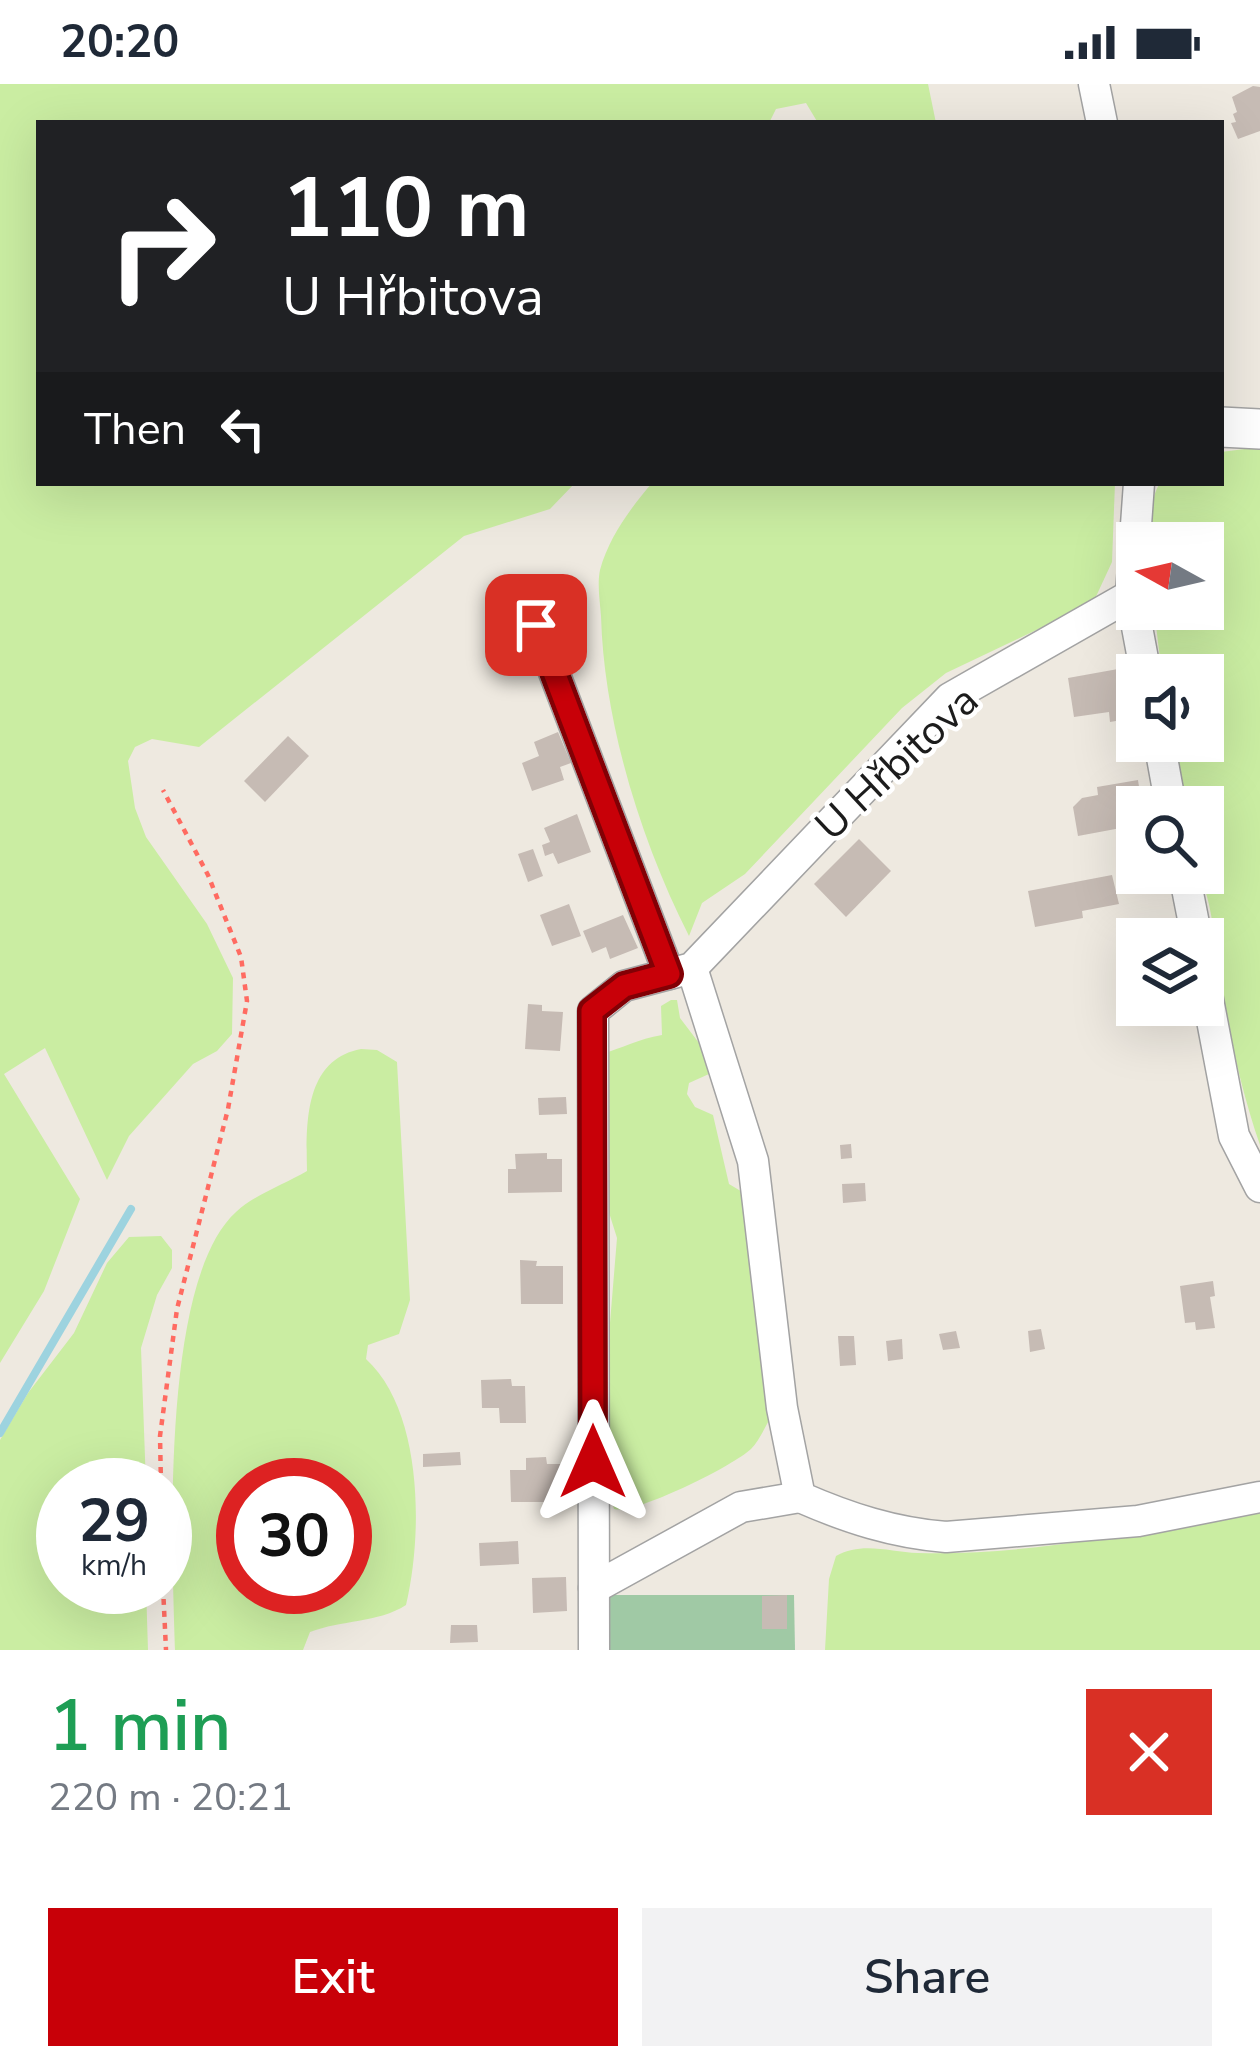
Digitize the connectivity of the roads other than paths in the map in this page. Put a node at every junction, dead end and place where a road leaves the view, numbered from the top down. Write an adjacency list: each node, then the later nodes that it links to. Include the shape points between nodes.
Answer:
1 (1094, 84): 2 (street)
2 (1101, 120)
3 (1224, 427): 4 (street)
4 (1260, 429)
5 (1139, 486): 6 (street)
6 (1136, 522)
7 (510, 604): 9 (street, via 536,625)
8 (1116, 604): 9 (street, U Hřbitova, via 950,698)
9 (680, 971): 12 (street, via 753,1161); 14 (street, U Hřbitova, via 624,986 592,1011)
10 (1213, 1026): 11 (street, via 1234,1136)
11 (1260, 1187)
12 (800, 1497): 13 (street, via 857,1522 971,1537 1138,1520); 14 (street, via 741,1508)
13 (1260, 1497)
14 (593, 1588): 15 (street, U Hřbitova)
15 (594, 1650)

